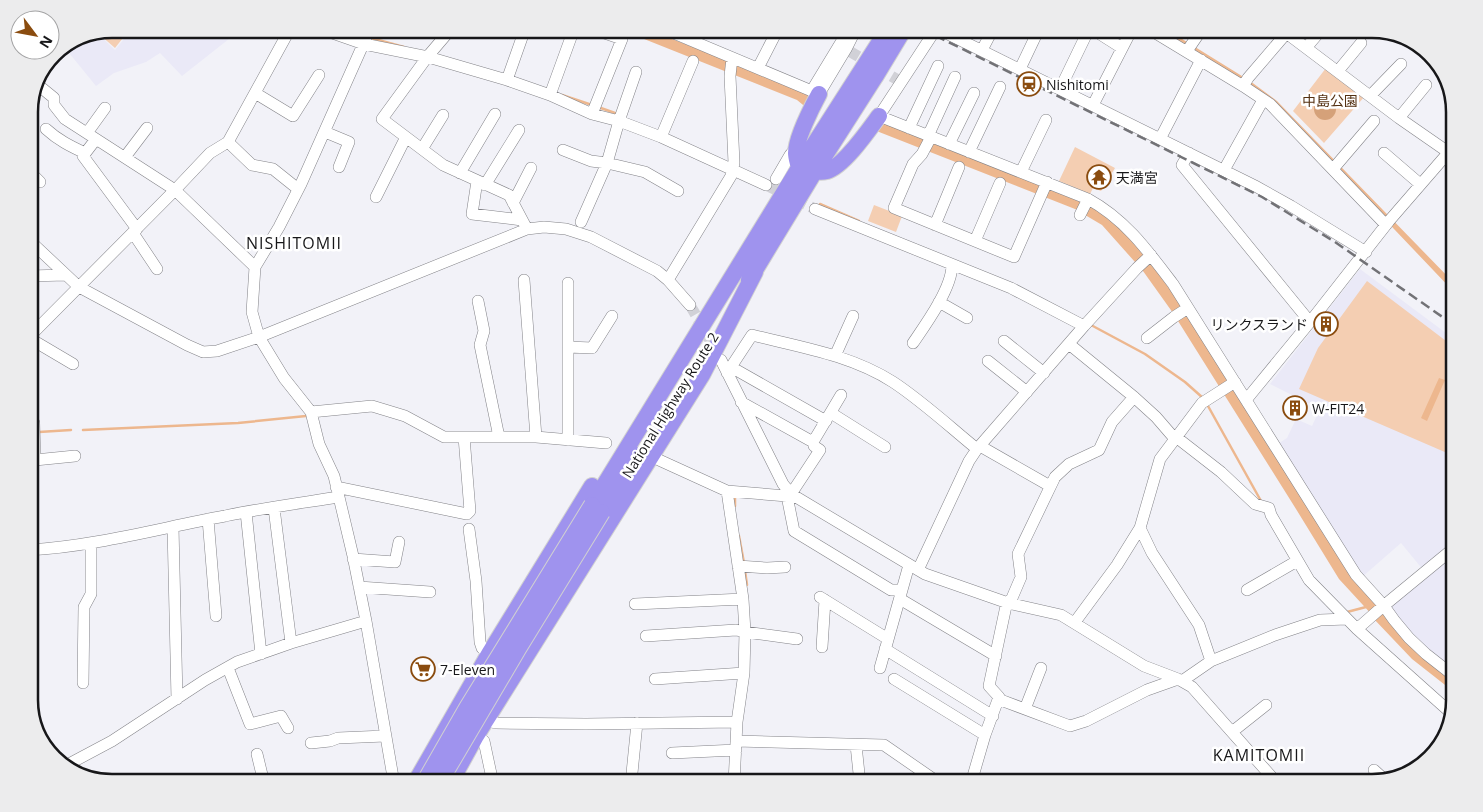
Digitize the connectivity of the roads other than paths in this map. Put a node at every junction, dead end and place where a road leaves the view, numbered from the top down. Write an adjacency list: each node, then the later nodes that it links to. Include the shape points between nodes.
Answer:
1 (285, 38): 57 (street)
2 (347, 38): 30 (street)
3 (366, 38): 30 (street)
4 (443, 38): 35 (street)
5 (522, 38): 46 (street)
6 (571, 38): 54 (street)
7 (620, 38): 62 (street)
8 (687, 38): 28 (street)
9 (773, 38): 41 (street)
10 (848, 38): 55 (street)
11 (850, 38): 55 (street, via 848,50)
12 (873, 38): 75 (highway)
13 (882, 38): 75 (highway, National Highway Route 2)
14 (898, 38): 47 (highway, National Highway Route 2)
15 (907, 38): 47 (highway)
16 (931, 38): 65 (street)
17 (957, 38): 34 (street)
18 (988, 38): 34 (street)
19 (1036, 38): 42 (street)
20 (1086, 38): 53 (street)
21 (1106, 38): 31 (street)
22 (1127, 38): 31 (street)
23 (1168, 38): 32 (street)
24 (1196, 38): 32 (street)
25 (1280, 38): 49 (street)
26 (1295, 38): 33 (street)
27 (1314, 38): 33 (street)
28 (692, 40): 36 (street)
29 (1361, 43): 44 (street)
30 (364, 44): 35 (street); 74 (street)
31 (1122, 48): 60 (street)
32 (1189, 48): 37 (street)
33 (1306, 48): 44 (street)
34 (982, 50): 42 (street)
35 (430, 53): 46 (street); 78 (street, via 382,119)
36 (732, 59): 41 (street); 96 (street)
37 (1201, 60): 49 (street); 80 (street)
38 (693, 62): 76 (street)
39 (1400, 64): 58 (street)
40 (938, 66): 72 (street)
41 (758, 68): 55 (street)
42 (1020, 69): 53 (street)
43 (636, 72): 68 (street)
44 (1338, 72): 58 (street)
45 (319, 75): 57 (street, via 293,116)
46 (508, 76): 54 (street)
47 (875, 76): 99 (highway, National Highway Route 2)
48 (954, 77): 79 (street)
49 (1245, 82): 59 (street)
50 (1426, 85): 66 (street)
51 (1000, 87): 87 (street)
52 (42, 88): 77 (street, via 54,98 54,106 65,119)
53 (1060, 89): 60 (street)
54 (551, 92): 62 (street)
55 (816, 92): 84 (highway)
56 (974, 92): 82 (street)
57 (255, 93): 81 (street)
58 (1370, 96): 66 (street)
59 (1263, 100): 94 (street); 100 (street)
60 (1093, 105): 80 (street)
61 (105, 108): 77 (street)
62 (594, 108): 68 (street)
63 (495, 114): 102 (street)
64 (443, 115): 85 (street)
65 (879, 116): 72 (street); 99 (highway, via 838,164 827,171)
66 (1399, 118): 83 (street)
67 (1046, 120): 101 (street)
68 (619, 121): 76 (street); 93 (street)
69 (1374, 121): 94 (street)
70 (46, 128): 89 (street, via 56,138)
71 (147, 128): 92 (street)
72 (909, 128): 79 (street)
73 (519, 130): 103 (street)
74 (325, 132): 95 (street, via 348,142); 107 (street)
75 (821, 133): 99 (highway, National Highway Route 2)
76 (663, 134): 96 (street)
77 (91, 136): 89 (street); 92 (street)
78 (406, 137): 85 (street); 110 (street)
79 (929, 137): 82 (street); 118 (street, via 894,208)
80 (1160, 139): 88 (street)
81 (228, 142): 107 (street, via 252,166 273,169); 108 (street, via 210,153)
82 (949, 144): 87 (street)
83 (1445, 145)
84 (797, 147): 96 (street, via 771,182); 99 (highway, via 796,154)
85 (422, 150): 102 (street, via 443,166)
86 (563, 150): 93 (street)
87 (969, 152): 101 (street)
88 (1189, 152): 100 (street); 142 (street, via 1182,165)
89 (85, 153): 119 (street, via 83,156)
90 (1384, 153): 106 (street)
91 (1445, 156): 106 (street)
92 (125, 157): 108 (street)
93 (607, 164): 109 (street, via 645,172); 116 (street)
94 (1335, 166): 115 (street)
95 (339, 167)
96 (733, 167): 131 (street, via 731,176)
97 (959, 167): 118 (street)
98 (531, 168): 112 (street)
99 (807, 170): 127 (highway, National Highway Route 2); 140 (highway, National Highway Route 2)
100 (1224, 170): 122 (street)
101 (1021, 172): 105 (street)
102 (460, 173): 103 (street)
103 (481, 183): 112 (street, via 509,195); 117 (street, via 472,214)
104 (1000, 183): 120 (street)
105 (1046, 184): 111 (street); 120 (street, via 1014,257)
106 (1420, 184): 115 (street)
107 (298, 189): 125 (street)
108 (175, 190): 119 (street); 125 (street)
109 (678, 191)
110 (376, 197)
111 (1087, 201): 114 (street); 123 (street, via 1100,205 1116,217)
112 (513, 203): 117 (street)
113 (815, 209): 124 (street)
114 (1080, 214)
115 (1389, 221): 122 (street)
116 (581, 222)
117 (525, 225): 131 (street, via 566,229 591,237); 145 (street)
118 (934, 225): 120 (street)
119 (135, 231): 126 (street); 133 (street)
120 (975, 241)
121 (38, 249): 128 (street)
122 (1366, 252): 142 (street)
123 (1150, 257): 137 (street, via 1173,284); 143 (street)
124 (952, 265): 135 (street, via 952,275); 143 (street, via 1011,288)
125 (255, 267): 145 (street, via 252,312)
126 (157, 269)
127 (755, 272): 183 (highway, National Highway Route 2); 236 (highway, via 702,375)
128 (66, 275): 129 (street); 133 (street)
129 (38, 276)
130 (524, 280): 167 (street)
131 (668, 280): 136 (street)
132 (568, 284): 151 (street)
133 (79, 287): 144 (street); 145 (street, via 202,352 217,351)
134 (478, 301): 166 (street, via 484,331 480,346)
135 (939, 302): 141 (street); 149 (street)
136 (690, 305)
137 (1187, 309): 146 (street); 158 (street)
138 (612, 316): 151 (street, via 592,348)
139 (853, 316): 152 (street)
140 (708, 318): 183 (highway, National Highway Route 2); 218 (highway, via 687,335)
141 (967, 318)
142 (1310, 322): 162 (street)
143 (1084, 326): 150 (street)
144 (38, 328)
145 (259, 337): 164 (street)
146 (1147, 338)
147 (1004, 341): 157 (street)
148 (38, 343): 155 (street)
149 (913, 344)
150 (1069, 344): 157 (street); 161 (street)
151 (568, 347): 169 (street)
152 (835, 356): 156 (street, via 752,335); 174 (street, via 894,382)
153 (721, 360): 156 (street)
154 (988, 361): 159 (street)
155 (73, 364)
156 (729, 370): 163 (street); 165 (street)
157 (1044, 373): 159 (street)
158 (1233, 383): 162 (street); 168 (street, via 1202,403)
159 (1027, 392): 174 (street)
160 (841, 395): 165 (street)
161 (1134, 397): 168 (street); 178 (street, via 1112,422 1099,450 1060,470)
162 (1246, 400): 205 (street, via 1356,575)
163 (742, 402): 165 (street, via 813,442); 181 (street)
164 (310, 412): 170 (street, via 372,406 404,416 444,437); 180 (street, via 319,444 334,476)
165 (828, 417): 173 (street)
166 (499, 437): 167 (street); 170 (street)
167 (536, 438): 169 (street)
168 (1175, 438): 188 (street, via 1160,459); 194 (street, via 1221,472 1255,504 1269,508)
169 (568, 440): 171 (street)
170 (464, 441): 180 (street, via 470,511 467,514)
171 (606, 443)
172 (814, 446): 181 (street, via 820,450)
173 (885, 447)
174 (979, 448): 178 (street); 196 (street, via 968,461)
175 (75, 456): 176 (street)
176 (38, 460)
177 (659, 460): 179 (street)
178 (1050, 486): 203 (street, via 1018,554 1021,577)
179 (727, 491): 181 (street); 195 (street)
180 (335, 495): 182 (street); 193 (street)
181 (789, 495): 196 (street); 201 (street, via 794,531)
182 (274, 508): 184 (street); 214 (street)
183 (597, 509): 255 (highway, National Highway Route 2, bridge, via 468,708); 256 (highway, National Highway Route 2, bridge)
184 (246, 512): 185 (street); 217 (street)
185 (208, 519): 186 (street); 206 (street)
186 (173, 526): 190 (street); 231 (street)
187 (470, 528): 218 (street, via 480,642)
188 (1140, 528): 209 (street); 220 (street, via 1199,625)
189 (399, 542): 193 (street, via 395,562)
190 (91, 543): 191 (street); 229 (street, via 91,594 84,607)
191 (38, 549)
192 (1446, 555): 205 (street)
193 (353, 559): 198 (street)
194 (1297, 561): 199 (street); 207 (street, via 1309,580)
195 (739, 566): 197 (street); 202 (street)
196 (913, 568): 201 (street); 203 (street, via 943,582)
197 (781, 571)
198 (359, 587): 200 (street); 208 (street)
199 (1247, 590)
200 (430, 592)
201 (901, 594): 215 (street); 219 (street)
202 (743, 599): 204 (street); 211 (street)
203 (1008, 603): 209 (street, via 1061,615); 219 (street)
204 (635, 604)
205 (1382, 607): 210 (street); 224 (street, via 1410,638)
206 (216, 616)
207 (1347, 618): 210 (street); 220 (street, via 1320,620 1296,627)
208 (366, 620): 214 (street); 243 (street, via 377,677)
209 (1075, 622): 228 (street, via 1144,666)
210 (1357, 629): 234 (street)
211 (749, 633): 212 (street, via 736,630); 213 (street); 225 (street)
212 (646, 636)
213 (797, 639)
214 (291, 643): 217 (street)
215 (886, 644): 216 (street, via 822,598); 222 (street); 237 (street)
216 (822, 647)
217 (261, 654): 221 (street)
218 (489, 654): 230 (highway)
219 (996, 656): 232 (street, via 989,686)
220 (1211, 661): 228 (street)
221 (228, 668): 231 (street); 240 (street, via 250,724 281,716)
222 (880, 668)
223 (1041, 668): 235 (street)
224 (1446, 669)
225 (744, 673): 226 (street); 238 (street)
226 (655, 679)
227 (894, 679): 242 (street)
228 (1180, 680): 235 (street, via 1147,690 1070,726); 241 (street, via 1192,687)
229 (83, 683)
230 (468, 689): 236 (highway); 254 (highway)
231 (177, 699): 250 (street)
232 (998, 699): 235 (street); 237 (street)
233 (1266, 705): 241 (street)
234 (1445, 707)
235 (1025, 709)
236 (491, 712): 239 (street, via 495,723); 244 (highway)
237 (993, 716): 242 (street)
238 (737, 722): 239 (street); 246 (street)
239 (637, 723): 259 (street)
240 (288, 728)
241 (1232, 732): 264 (street)
242 (985, 735): 263 (street)
243 (382, 736): 245 (street); 253 (street)
244 (476, 736): 257 (highway); 258 (street, via 484,741)
245 (311, 743)
246 (739, 743): 247 (street); 248 (street); 260 (street)
247 (856, 745): 261 (street); 262 (street, via 884,745)
248 (672, 753)
249 (257, 754): 252 (street)
250 (71, 763)
251 (1374, 770): 265 (street)
252 (262, 774)
253 (394, 774)
254 (419, 774)
255 (429, 774)
256 (443, 774)
257 (455, 774)
258 (491, 774)
259 (632, 774)
260 (735, 774)
261 (859, 774)
262 (926, 774)
263 (974, 774)
264 (1269, 774)
265 (1378, 774)

